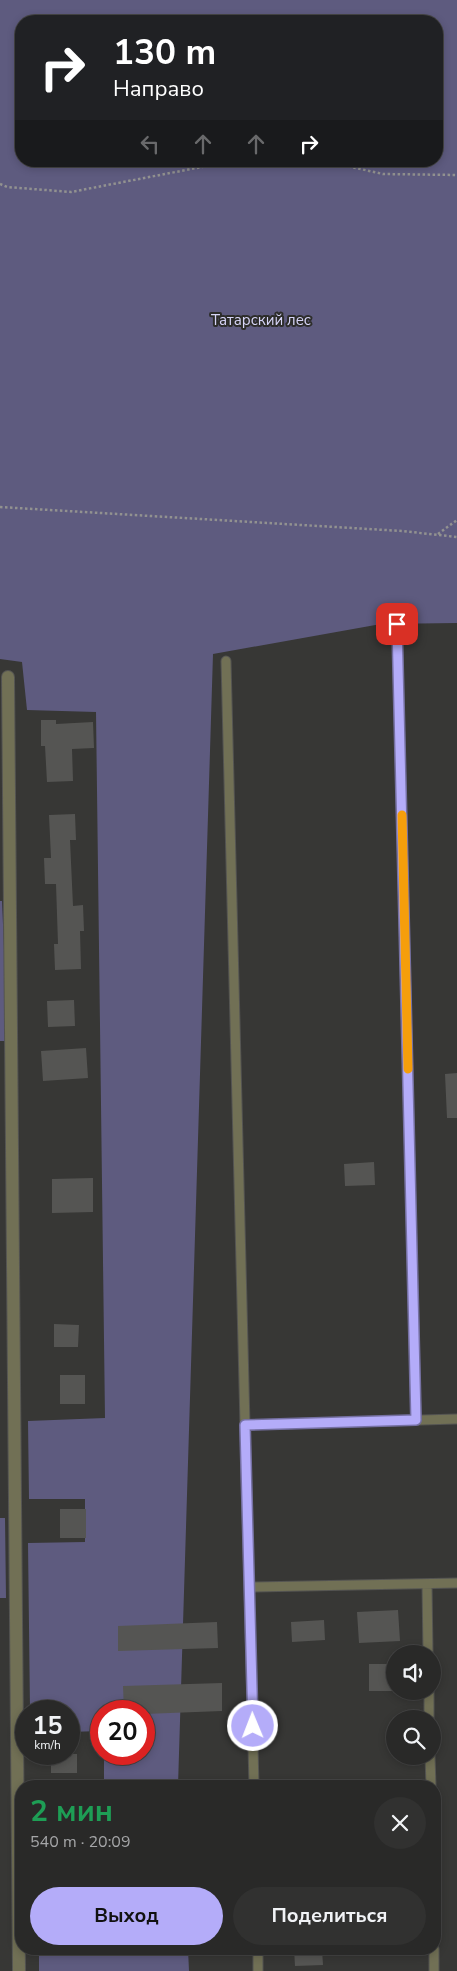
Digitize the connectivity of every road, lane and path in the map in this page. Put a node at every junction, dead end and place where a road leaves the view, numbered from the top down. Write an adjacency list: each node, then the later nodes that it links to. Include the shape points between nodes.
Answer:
1 (202, 167): 4 (path, via 71,192)
2 (351, 167): 3 (path, via 383,174)
3 (457, 175)
4 (0, 184)
5 (0, 507): 7 (path)
6 (457, 520): 7 (path)
7 (437, 535): 8 (path)
8 (457, 537)
9 (397, 624): 13 (lane)
10 (226, 661): 14 (lane)
11 (8, 677): 16 (street)
12 (457, 1419): 13 (lane)
13 (416, 1420): 14 (lane)
14 (245, 1425): 19 (lane)
15 (0, 1437): 16 (street)
16 (14, 1437): 22 (street)
17 (457, 1583): 18 (lane)
18 (427, 1584): 19 (lane); 20 (lane)
19 (249, 1587): 23 (lane)
20 (428, 1645)
21 (430, 1765): 24 (lane)
22 (17, 1780)
23 (254, 1780)
24 (431, 1780)
25 (19, 1955): 28 (street)
26 (258, 1955): 29 (lane)
27 (434, 1955): 30 (lane)
28 (19, 1971)
29 (258, 1971)
30 (434, 1971)

